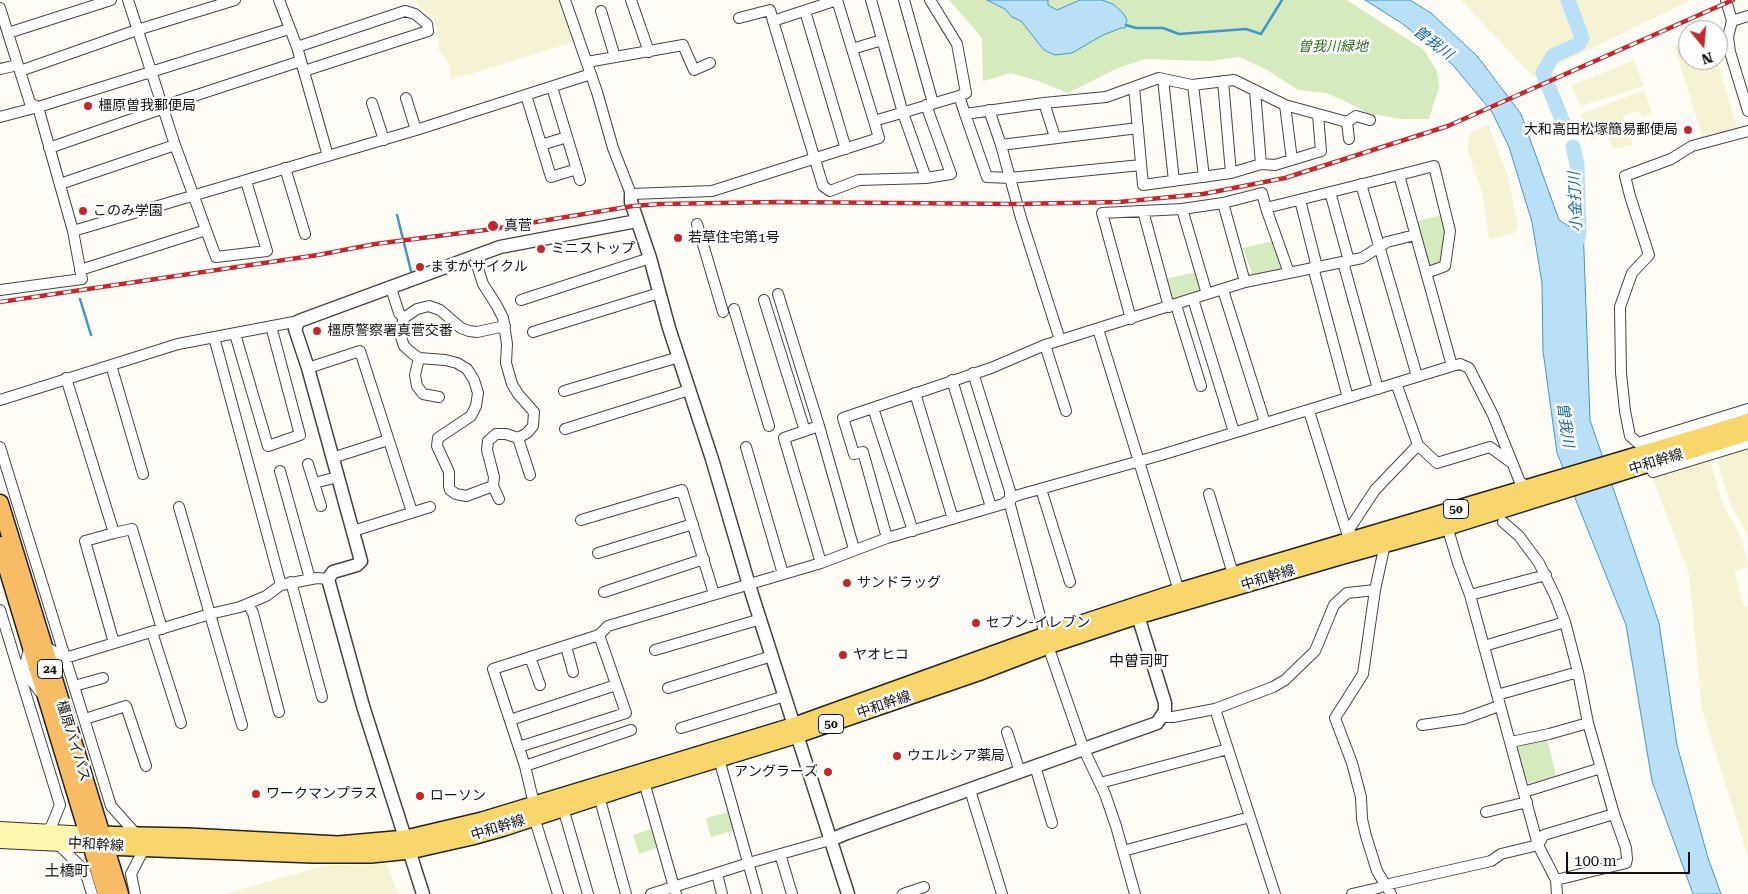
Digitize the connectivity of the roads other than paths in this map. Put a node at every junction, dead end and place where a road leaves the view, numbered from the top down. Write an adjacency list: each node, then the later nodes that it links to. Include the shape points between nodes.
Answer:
1 (111, 0): 18 (street)
2 (128, 0): 20 (street)
3 (233, 0): 20 (street)
4 (279, 0): 19 (street)
5 (565, 0): 27 (street)
6 (631, 0): 24 (street)
7 (871, 0): 21 (street)
8 (904, 0): 45 (street)
9 (930, 0): 41 (street, via 957,44 966,93)
10 (1726, 0): 17 (street)
11 (0, 8): 18 (street)
12 (805, 10): 16 (street); 23 (street, via 837,0); 69 (street)
13 (601, 11): 25 (street)
14 (1748, 16): 17 (street)
15 (739, 18): 16 (street, via 770,10)
16 (773, 20): 71 (street)
17 (1732, 21): 50 (street, via 1728,37 1730,52)
18 (4, 28): 29 (street)
19 (290, 29): 22 (street); 31 (street)
20 (138, 30): 29 (street); 31 (street)
21 (882, 40): 23 (street); 51 (street)
22 (297, 47): 26 (street); 32 (street, via 405,11 415,14 427,24 428,31)
23 (852, 49): 55 (street)
24 (649, 52): 25 (street); 28 (street, via 683,46 694,70)
25 (615, 57): 27 (street)
26 (301, 61): 32 (street); 48 (street)
27 (587, 62): 33 (street)
28 (710, 63)
29 (19, 68): 30 (street); 47 (street, via 30,103)
30 (0, 70)
31 (151, 71): 47 (street); 48 (street)
32 (304, 72): 70 (street)
33 (591, 74): 37 (street); 88 (street, via 613,148)
34 (1163, 79): 36 (street); 38 (street); 84 (street)
35 (1222, 81): 36 (street); 39 (street, via 1234,80); 77 (street)
36 (1193, 85): 79 (street)
37 (552, 86): 40 (street); 61 (street)
38 (1134, 87): 44 (street, via 1106,97); 58 (street)
39 (1255, 91): 46 (street); 73 (street)
40 (526, 95): 59 (street); 66 (street)
41 (959, 96): 45 (street); 52 (street)
42 (406, 98): 59 (street)
43 (372, 102): 63 (street)
44 (1044, 103): 49 (street); 62 (street)
45 (929, 104): 51 (street); 80 (street, via 951,174)
46 (1285, 106): 53 (street); 72 (street)
47 (38, 107): 54 (street); 68 (street)
48 (163, 107): 65 (street); 68 (street)
49 (989, 110): 52 (street); 67 (street)
50 (1748, 111)
51 (903, 113): 55 (street); 80 (street)
52 (965, 114): 81 (street, via 988,177)
53 (1318, 115): 57 (street); 72 (street, via 1321,151)
54 (0, 117)
55 (874, 120): 69 (street, via 879,138)
56 (1370, 120): 57 (street, via 1356,116)
57 (1348, 122): 64 (street)
58 (1138, 128): 62 (street); 74 (street)
59 (416, 130): 63 (street)
60 (1748, 131): 152 (street, via 1692,146 1671,159 1625,176 1649,255 1632,273 1620,308 1625,411 1630,436 1638,443)
61 (567, 137): 66 (street); 76 (street)
62 (1055, 137): 67 (street)
63 (384, 140): 70 (street)
64 (1349, 140)
65 (175, 145): 85 (street); 89 (street)
66 (541, 145): 76 (street, via 551,177)
67 (1001, 145): 81 (street)
68 (50, 148): 85 (street)
69 (846, 149): 71 (street)
70 (328, 156): 75 (street)
71 (815, 158): 80 (street, via 823,186 830,191 860,180); 88 (street, via 712,191)
72 (1292, 160): 73 (street, via 1275,165)
73 (1261, 164): 77 (street)
74 (1141, 166): 81 (street); 84 (street, via 1143,185)
75 (285, 168): 83 (street); 99 (street)
76 (577, 169): 82 (street)
77 (1231, 173): 79 (street)
78 (1399, 175): 86 (street); 100 (street); 108 (street, via 1434,166 1450,231 1445,266)
79 (1204, 177): 84 (street)
80 (926, 178)
81 (1010, 178): 131 (street)
82 (580, 180)
83 (246, 181): 89 (street); 97 (street, via 267,251 216,257)
84 (1174, 181)
85 (60, 184): 98 (street)
86 (1361, 184): 87 (street); 101 (street)
87 (1330, 192): 90 (street); 104 (street)
88 (631, 194): 95 (street)
89 (194, 195): 97 (street); 98 (street)
90 (1300, 200): 92 (street); 105 (street)
91 (1224, 203): 92 (street, via 1262,193); 93 (street); 109 (street)
92 (1266, 208): 107 (street)
93 (1182, 209): 94 (street); 115 (street)
94 (1144, 211): 119 (street); 123 (street, via 1102,214)
95 (637, 221): 102 (street, via 500,247); 103 (street)
96 (697, 224): 121 (street)
97 (206, 230): 106 (street)
98 (73, 231): 106 (street)
99 (305, 234)
100 (1416, 235): 101 (street); 108 (street)
101 (1379, 247): 104 (street, via 1362,258); 139 (street)
102 (474, 256): 110 (street); 126 (street, via 483,284 498,306)
103 (650, 258): 113 (street); 117 (street)
104 (1346, 262): 105 (street); 144 (street)
105 (1315, 267): 107 (street); 149 (street)
106 (80, 270): 111 (street, via 82,279)
107 (1289, 273): 109 (street)
108 (1426, 273): 136 (street)
109 (1245, 282): 112 (street)
110 (391, 288): 122 (street, via 399,313); 124 (street)
111 (0, 290)
112 (1223, 290): 115 (street); 156 (street)
113 (659, 293): 128 (street); 133 (street)
114 (778, 294): 158 (street)
115 (1207, 294): 116 (street)
116 (1193, 299): 119 (street); 161 (street)
117 (521, 300)
118 (764, 300): 160 (street)
119 (1172, 306): 123 (street); 143 (street)
120 (734, 309): 157 (street)
121 (723, 312)
122 (404, 318): 126 (street, via 429,306 469,331); 134 (street, via 401,327 403,342)
123 (1131, 319): 127 (street)
124 (299, 321): 125 (street); 137 (street, via 295,329)
125 (271, 326): 129 (street); 129 (street, via 300,435 268,446)
126 (505, 326): 163 (street, via 506,363 512,384 534,412 533,426)
127 (1098, 329): 131 (street); 170 (street)
128 (533, 332)
129 (235, 334): 130 (street)
130 (214, 338): 135 (street, via 178,344); 214 (street)
131 (1060, 340): 132 (street)
132 (1045, 345): 138 (street); 153 (street)
133 (679, 357): 145 (street); 146 (street)
134 (419, 358): 148 (street, via 416,386 423,394); 180 (street, via 457,363 470,374 478,393 471,416 438,438 437,446 449,472 450,490 466,496)
135 (111, 365): 140 (street); 176 (street)
136 (1452, 366): 139 (street); 172 (street, via 1460,364 1469,368)
137 (308, 368): 164 (street, via 360,351); 169 (street)
138 (972, 373): 141 (street); 185 (street)
139 (1417, 376): 142 (street)
140 (66, 378): 150 (street); 199 (street)
141 (952, 380): 147 (street); 190 (street)
142 (1396, 383): 144 (street); 166 (street)
143 (1201, 386)
144 (1378, 389): 149 (street)
145 (689, 390): 159 (street); 215 (street)
146 (564, 391)
147 (915, 393): 151 (street); 192 (street)
148 (439, 397)
149 (1348, 398): 154 (street)
150 (0, 400)
151 (873, 408): 198 (street); 200 (street, via 843,418 854,454 863,452)
152 (1748, 409)
153 (1066, 410)
154 (1309, 411): 156 (street); 203 (street)
155 (1748, 422): 173 (main road, 中和幹線 / 50)
156 (1265, 423): 161 (street)
157 (769, 426)
158 (819, 426): 160 (street); 204 (street)
159 (565, 428)
160 (805, 431): 207 (street, via 784,438)
161 (1234, 432): 170 (street)
162 (1748, 433): 173 (main road, 中和幹線 / 50)
163 (518, 438): 177 (street); 180 (street, via 496,434 488,441)
164 (388, 440): 169 (street); 191 (street)
165 (1748, 443): 175 (street)
166 (1418, 445): 172 (street, via 1437,463 1490,447); 203 (street, via 1375,490 1350,528)
167 (0, 447): 237 (street)
168 (746, 447): 208 (street)
169 (332, 458): 178 (street)
170 (1138, 462): 181 (street); 217 (street)
171 (308, 464): 179 (street)
172 (1514, 465): 182 (street, via 1520,482)
173 (1621, 466): 182 (main road, 中和幹線 / 50)
174 (280, 471): 211 (street)
175 (1653, 472)
176 (142, 474)
177 (530, 475)
178 (338, 477): 179 (street); 197 (street)
179 (314, 483): 187 (street)
180 (493, 486): 184 (street)
181 (1041, 489): 185 (street); 213 (street)
182 (1534, 491): 194 (main road, 中和幹線 / 50)
183 (1209, 494): 209 (street)
184 (499, 499)
185 (1011, 499): 190 (street); 229 (street)
186 (0, 503): 231 (highway, 橿原バイパス / 24)
187 (321, 506)
188 (179, 507): 223 (street)
189 (430, 507): 191 (street)
190 (991, 507): 192 (street)
191 (412, 512): 197 (street)
192 (953, 519): 198 (street)
193 (581, 520): 196 (street, via 682,490)
194 (1445, 520): 201 (main road, 中和幹線 / 50); 220 (street)
195 (1503, 522): 210 (street, via 1518,536)
196 (693, 524): 205 (street); 206 (street)
197 (353, 531): 212 (street, via 361,561 333,572)
198 (913, 531): 200 (street)
199 (114, 533): 227 (street, via 132,529); 230 (street, via 85,541)
200 (887, 538): 204 (street)
201 (1383, 538): 203 (main road, 中和幹線 / 50); 216 (street)
202 (0, 545): 231 (highway, 橿原バイパス / 24)
203 (1351, 547): 209 (main road, 中和幹線 / 50); 224 (main road, 中和幹線 / 50)
204 (854, 549): 207 (street)
205 (598, 553)
206 (704, 559): 218 (street); 219 (street)
207 (821, 563): 208 (street)
208 (783, 574): 215 (street)
209 (1233, 574): 217 (main road, 中和幹線 / 50)
210 (1546, 575): 220 (street); 226 (street)
211 (310, 579): 212 (street); 214 (street)
212 (328, 579): 292 (street, via 363,706)
213 (1070, 582)
214 (286, 583): 221 (street); 248 (street)
215 (749, 585): 219 (street); 225 (street)
216 (1375, 590): 251 (street, via 1347,593 1334,605 1315,651 1285,680); 299 (street, via 1363,674 1335,718 1361,797 1366,836)
217 (1179, 591): 229 (main road, 中和幹線 / 50)
218 (604, 592)
219 (714, 594): 228 (street, via 608,626)
220 (1470, 595): 233 (street)
221 (248, 604): 223 (street); 252 (street)
222 (0, 610): 238 (street)
223 (210, 614): 227 (street); 258 (street)
224 (1138, 616): 229 (main road, 中和幹線 / 50); 253 (street, via 1165,702)
225 (760, 619): 234 (street); 235 (street)
226 (1565, 622): 233 (street); 240 (street)
227 (157, 630): 230 (street); 256 (street)
228 (599, 635): 232 (street); 243 (street)
229 (1046, 640): 262 (main road, 中和幹線 / 50, via 978,672); 267 (street)
230 (114, 643): 237 (street)
231 (37, 644): 237 (street); 238 (street); 249 (highway, 橿原バイパス / 24)
232 (566, 646): 236 (street); 239 (street)
233 (1484, 646): 246 (street)
234 (655, 650)
235 (772, 656): 245 (street); 247 (street)
236 (530, 657): 242 (street); 255 (street, via 493,669)
237 (65, 658): 244 (street); 249 (street)
238 (19, 672): 249 (street, via 25,672); 286 (street, via 60,805 51,827)
239 (573, 672)
240 (1578, 672): 246 (street); 257 (street)
241 (103, 678): 244 (street)
242 (540, 685)
243 (616, 685): 255 (street); 265 (street, via 626,713)
244 (74, 686): 254 (street)
245 (668, 688)
246 (1496, 695): 250 (street)
247 (785, 696): 260 (street); 262 (street)
248 (322, 697)
249 (54, 702): 287 (highway, 橿原バイパス / 24)
250 (1500, 706): 259 (street, via 1463,719); 264 (street)
251 (1215, 709): 253 (street); 266 (street)
252 (279, 712)
253 (1163, 717): 267 (street, via 1157,723)
254 (85, 719): 269 (street, via 126,706); 290 (street, via 111,806)
255 (510, 720): 265 (street)
256 (181, 723)
257 (1588, 723): 264 (street); 272 (street)
258 (242, 724)
259 (1422, 725)
260 (681, 728)
261 (631, 730): 270 (street)
262 (796, 730): 268 (main road, 中和幹線 / 50); 280 (main road, 中和幹線 / 50); 288 (street)
263 (1007, 732): 273 (street)
264 (1511, 742): 278 (street)
265 (519, 747): 270 (street)
266 (1228, 748): 275 (street); 283 (street)
267 (1084, 750): 271 (street); 275 (street)
268 (719, 759): 274 (main road, 中和幹線 / 50); 296 (street)
269 (146, 766)
270 (525, 766): 280 (street)
271 (1035, 766): 273 (street); 284 (street)
272 (1602, 768): 278 (street); 282 (street)
273 (1020, 772): 276 (street)
274 (644, 782): 277 (main road, 中和幹線 / 50); 301 (street)
275 (1100, 783): 294 (street)
276 (970, 790): 288 (street); 316 (street)
277 (600, 796): 279 (main road, 中和幹線 / 50); 309 (street)
278 (1526, 797): 281 (street); 293 (street)
279 (563, 808): 280 (main road, 中和幹線 / 50); 308 (street)
280 (534, 810): 292 (main road, 中和幹線 / 50, via 504,828); 307 (street)
281 (1486, 812)
282 (1614, 814): 293 (street, via 1544,835); 298 (street, via 1626,848 1626,863)
283 (1250, 817): 294 (street); 318 (street)
284 (1052, 823)
285 (0, 829): 286 (main road, 中和幹線)
286 (45, 831): 287 (main road, 中和幹線)
287 (97, 840): 290 (main road, 中和幹線 / 50); 291 (main road, 中和幹線); 303 (highway, 橿原バイパス / 24); 304 (highway, 橿原バイパス / 24)
288 (830, 840): 295 (street); 314 (street)
289 (0, 841): 291 (main road, 中和幹線)
290 (141, 841): 292 (main road, 中和幹線 / 50, via 313,855 371,855); 305 (street, via 130,874)
291 (57, 843): 302 (street, via 85,871)
292 (408, 844): 306 (street)
293 (1538, 845): 298 (street); 299 (street, via 1501,854 1491,862)
294 (1123, 851): 317 (street)
295 (780, 854): 296 (street); 313 (street)
296 (749, 863): 297 (street); 312 (street)
297 (717, 874): 301 (street); 311 (street)
298 (1556, 880): 321 (street)
299 (1385, 885): 319 (street); 320 (street)
300 (924, 887): 315 (street)
301 (675, 890): 310 (street)
302 (92, 894)
303 (106, 894)
304 (120, 894)
305 (135, 894)
306 (423, 894)
307 (558, 894)
308 (588, 894)
309 (626, 894)
310 (652, 894)
311 (722, 894)
312 (757, 894)
313 (792, 894)
314 (848, 894)
315 (903, 894)
316 (1002, 894)
317 (1135, 894)
318 (1276, 894)
319 (1352, 894)
320 (1391, 894)
321 (1557, 894)

